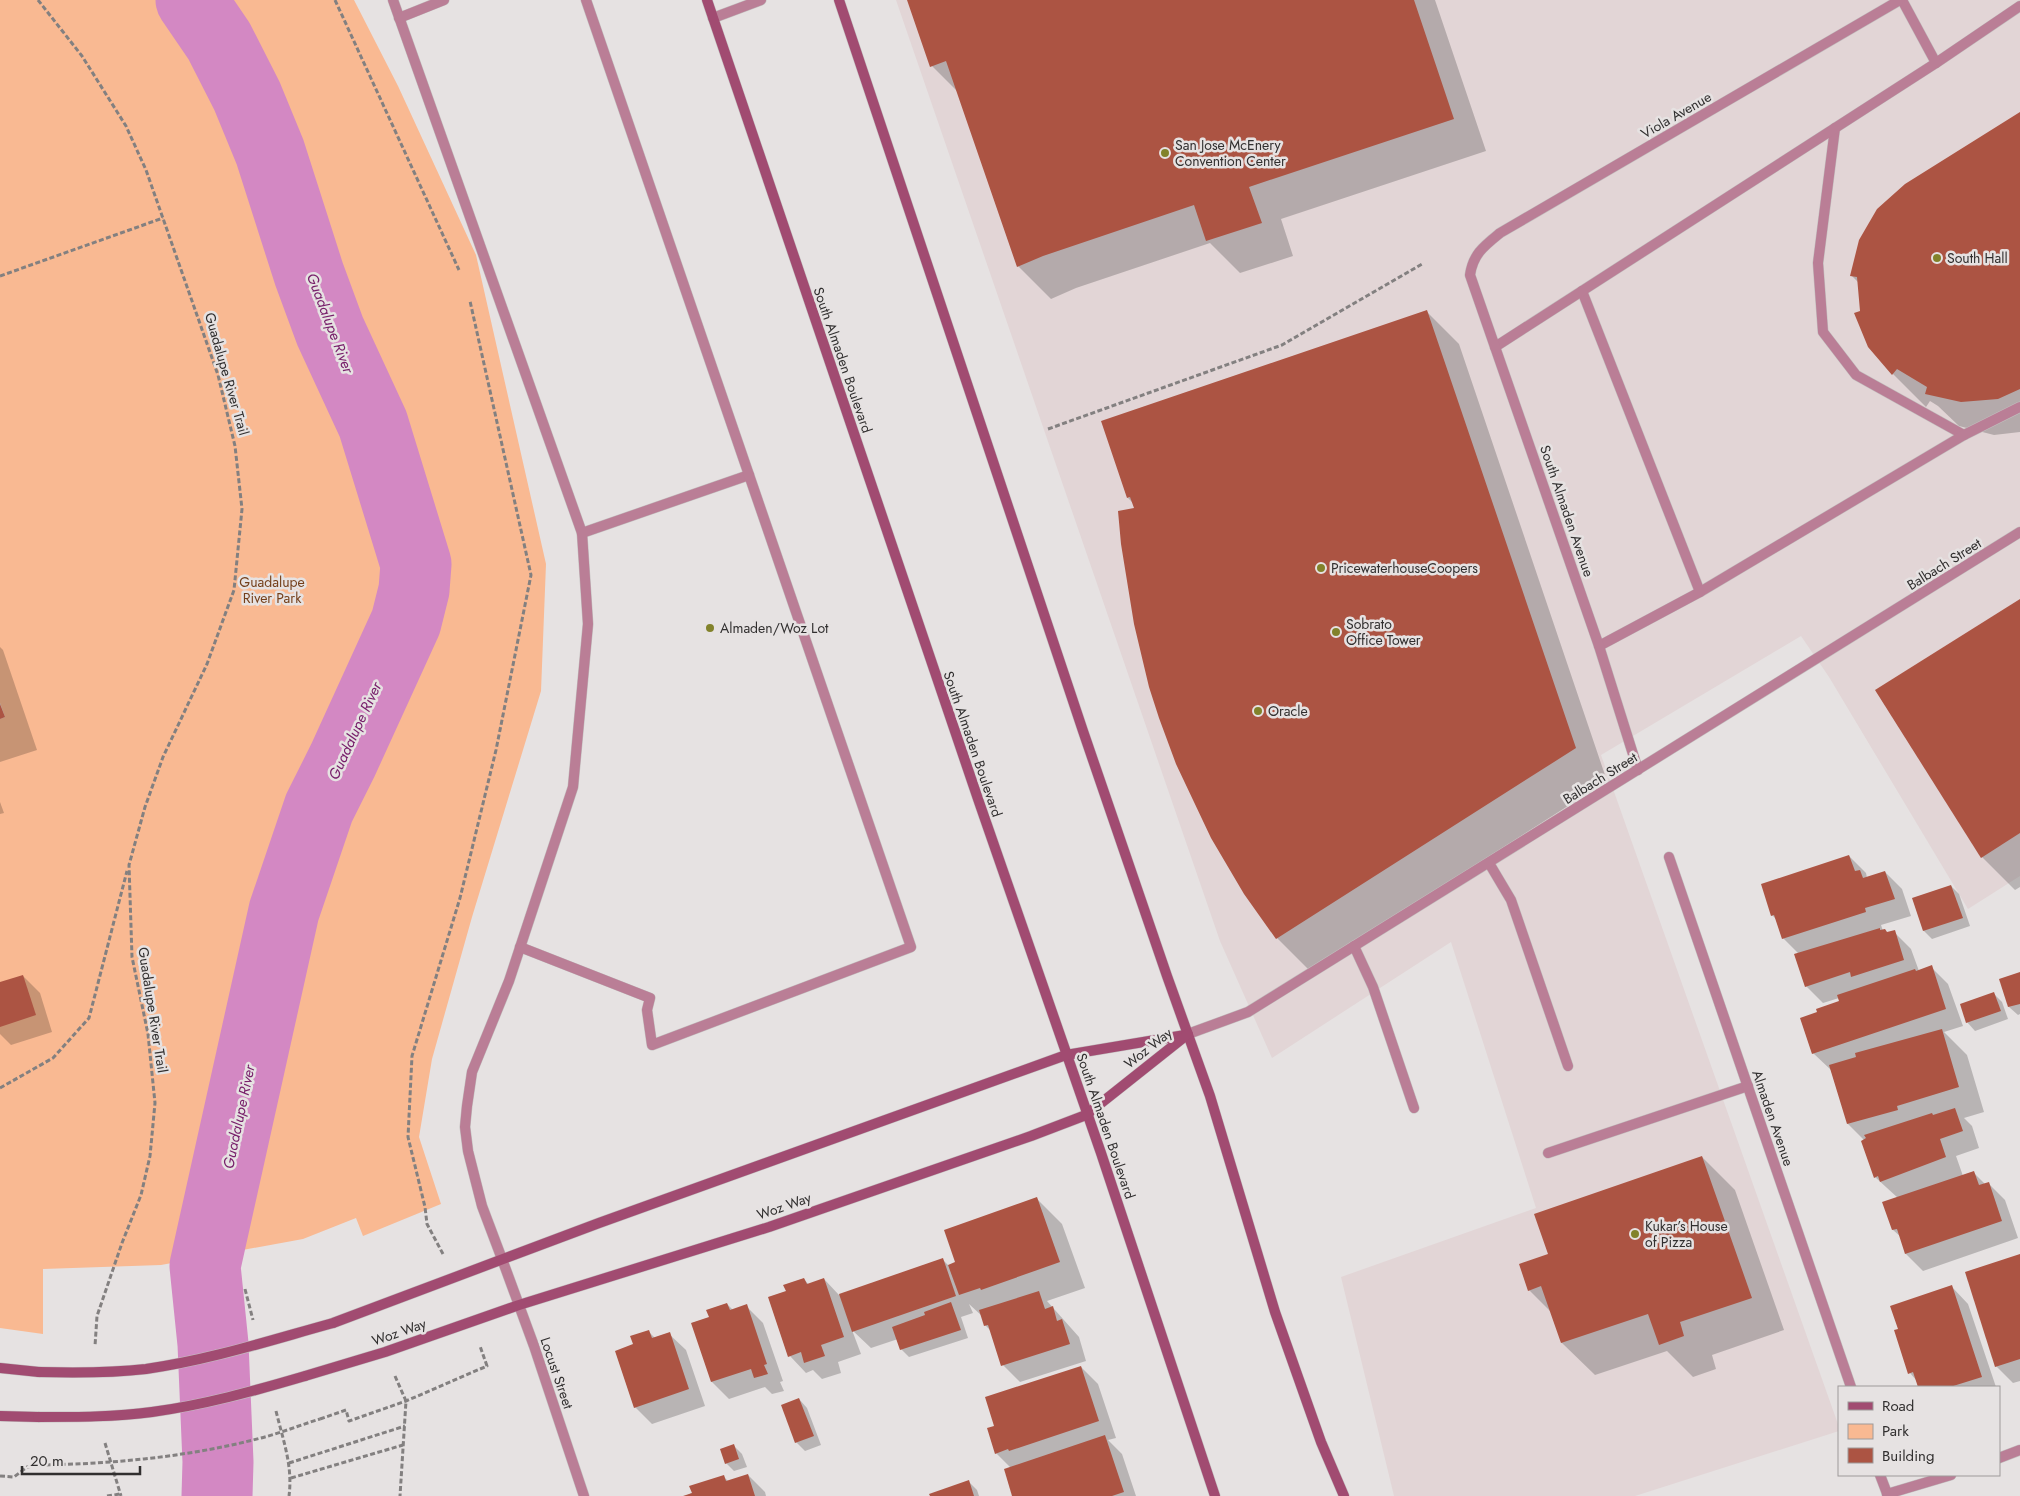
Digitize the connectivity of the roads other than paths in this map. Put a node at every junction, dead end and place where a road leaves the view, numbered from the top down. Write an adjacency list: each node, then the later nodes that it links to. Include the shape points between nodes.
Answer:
1 (393, 0): 9 (street, Locust Street)
2 (444, 0): 9 (street)
3 (586, 0): 18 (street)
4 (707, 0): 10 (main road, South Almaden Boulevard)
5 (761, 0): 10 (street)
6 (839, 0): 28 (main road)
7 (1901, 0): 11 (street); 13 (street, Viola Avenue, via 1500,234)
8 (2020, 6): 11 (street)
9 (399, 18): 20 (street, Locust Street)
10 (712, 18): 29 (main road, South Almaden Boulevard)
11 (1936, 63): 12 (street)
12 (1835, 128): 14 (street); 17 (street, via 1818,264 1823,332 1856,375)
13 (1472, 261): 15 (street, South Almaden Avenue, via 1470,275)
14 (1582, 291): 15 (street); 21 (street)
15 (1495, 347): 22 (street, South Almaden Avenue)
16 (2020, 407): 17 (street)
17 (1964, 435): 21 (street)
18 (749, 475): 20 (street); 27 (street, via 911,947 652,1045 647,1010 650,998)
19 (2020, 532): 23 (street, Balbach Street)
20 (582, 533): 27 (street, Locust Street, via 588,624 573,787)
21 (1700, 592): 22 (street)
22 (1599, 646): 23 (street, South Almaden Avenue)
23 (1638, 770): 25 (street, Balbach Street)
24 (1669, 857): 31 (street, Almaden Avenue)
25 (1489, 863): 26 (street, Balbach Street); 30 (street, via 1511,900)
26 (1354, 946): 28 (street, Balbach Street, via 1248,1012); 32 (street, via 1373,987)
27 (520, 947): 35 (street, Locust Street, via 487,1041 472,1072 465,1126 482,1206)
28 (1188, 1034): 29 (main road, Woz Way); 33 (main road, Woz Way); 47 (main road, via 1276,1312 1321,1442)
29 (1066, 1056): 33 (main road, South Almaden Boulevard); 35 (main road, Woz Way)
30 (1568, 1066)
31 (1748, 1086): 34 (street); 38 (street, Almaden Avenue)
32 (1414, 1108)
33 (1086, 1115): 36 (main road, Woz Way, via 768,1226); 46 (main road, South Almaden Boulevard)
34 (1548, 1153)
35 (502, 1259): 36 (street, Locust Street); 37 (main road, Woz Way, bridge, via 332,1323 202,1359 146,1369 93,1373)
36 (519, 1305): 39 (main road, Woz Way, bridge, via 385,1352 211,1402 94,1417); 45 (street, Locust Street)
37 (0, 1368)
38 (1851, 1386)
39 (0, 1416)
40 (2020, 1450): 41 (street)
41 (2000, 1458)
42 (1880, 1476): 44 (street)
43 (1948, 1476): 44 (street)
44 (1887, 1495)
45 (584, 1496)
46 (1215, 1496)
47 (1344, 1496)

